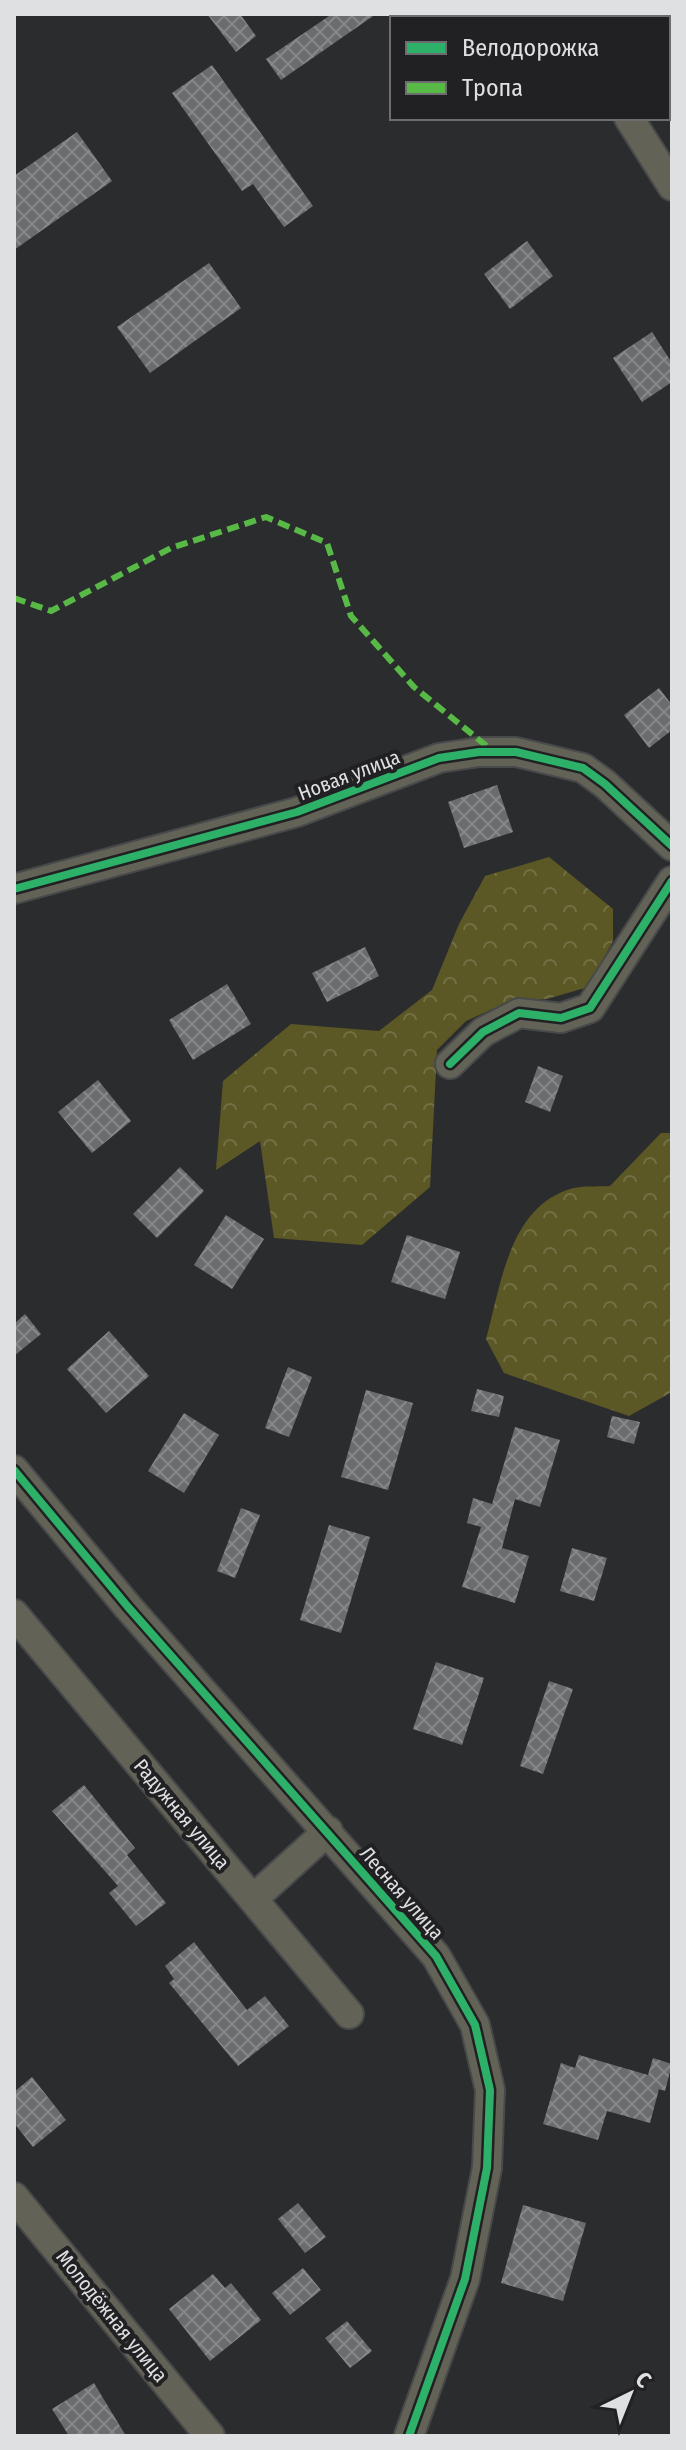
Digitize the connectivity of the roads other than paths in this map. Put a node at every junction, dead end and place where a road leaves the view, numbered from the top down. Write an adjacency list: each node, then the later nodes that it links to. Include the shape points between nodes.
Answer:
1 (630, 120): 2 (street)
2 (672, 186)
3 (672, 846): 5 (street, Новая улица, via 583,768 516,752 479,752 439,758 297,812)
4 (672, 881): 6 (street, via 590,1008 561,1018 519,1013 483,1032)
5 (14, 889)
6 (450, 1064)
7 (14, 1470): 9 (street, Лесная улица)
8 (14, 1614): 10 (street, Радужная улица)
9 (328, 1831): 10 (street); 14 (street, Лесная улица, via 436,1956 475,2025 490,2090 487,2168 465,2279)
10 (253, 1899): 11 (street, Радужная улица)
11 (349, 2014)
12 (14, 2197): 13 (street, Молодёжная улица)
13 (210, 2436)
14 (409, 2436)

